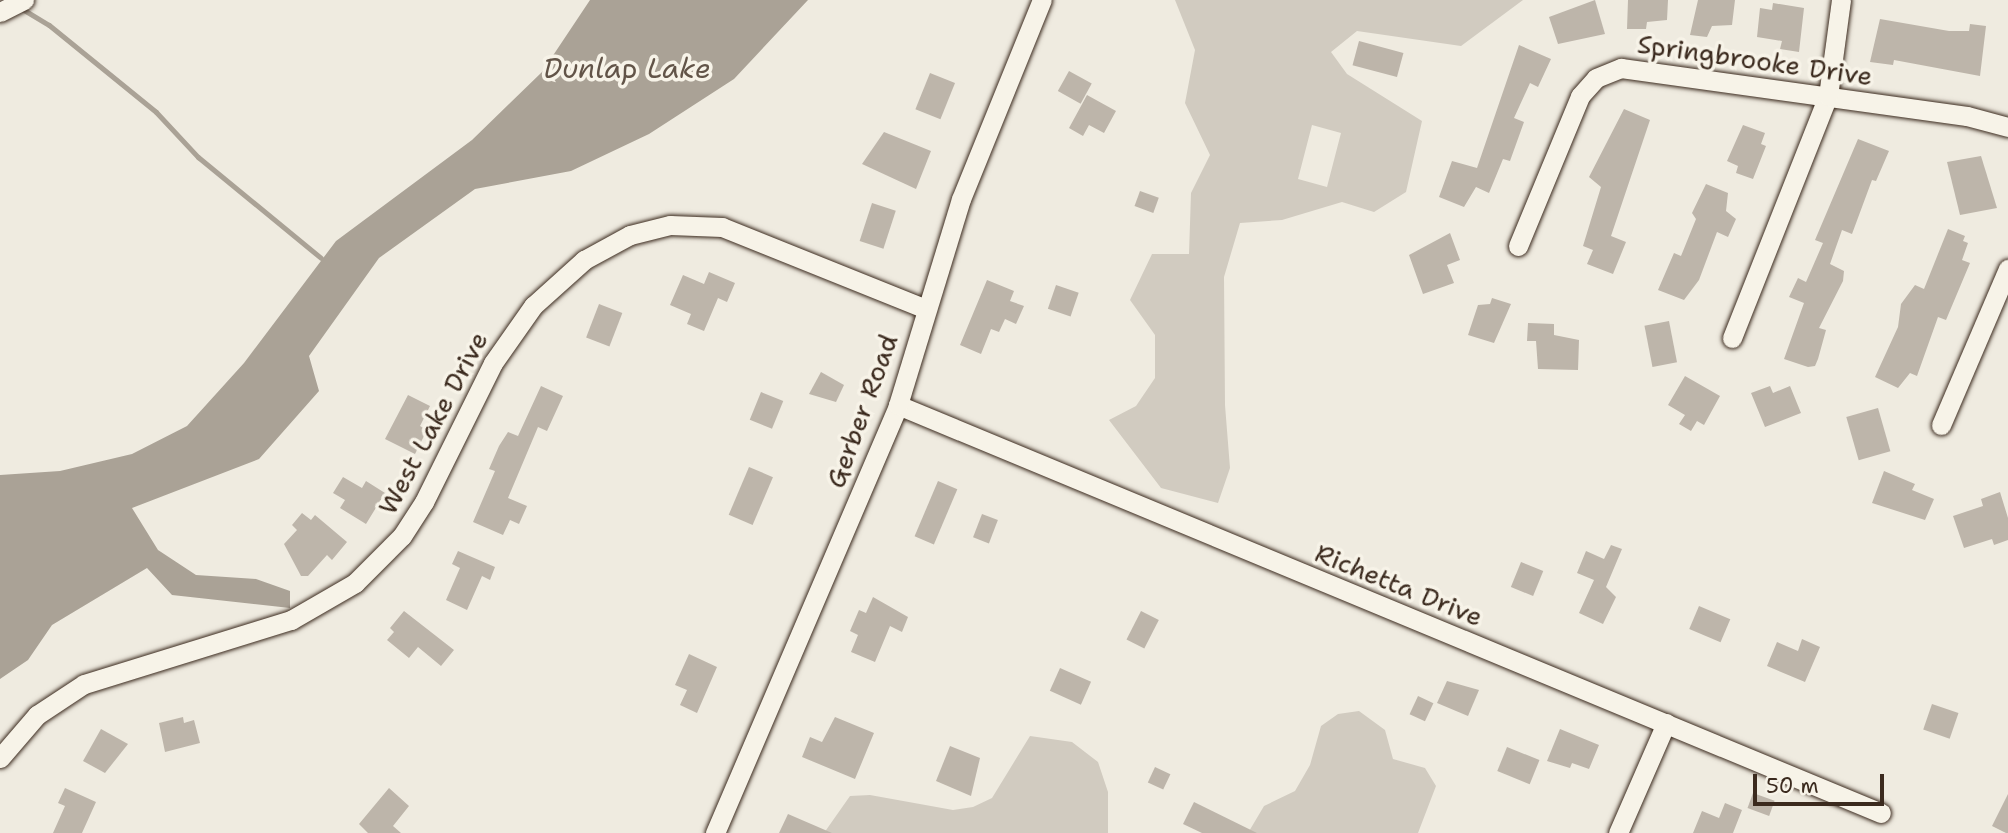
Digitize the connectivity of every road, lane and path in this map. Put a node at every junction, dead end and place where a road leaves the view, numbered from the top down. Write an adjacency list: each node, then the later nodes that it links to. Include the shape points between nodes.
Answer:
1 (24, 0): 4 (street)
2 (1042, 0): 9 (street, Gerber Road, via 961,199)
3 (1841, 0): 5 (street)
4 (0, 12)
5 (1828, 96): 6 (street, Springbrooke Drive, via 1967,116); 7 (street, Springbrooke Drive, via 1641,69 1607,71 1580,96); 10 (street)
6 (2008, 127)
7 (1518, 246)
8 (2008, 268): 12 (street)
9 (926, 309): 11 (street, Gerber Road); 14 (street, West Lake Drive, via 722,227 670,225 630,235 584,260 533,306 493,363 416,514 379,562 355,583 280,624 84,684 37,715)
10 (1732, 338)
11 (898, 405): 13 (street, Richetta Drive); 16 (street, Gerber Road)
12 (1941, 425)
13 (1666, 723): 15 (street, Richetta Drive); 17 (street)
14 (0, 758)
15 (1881, 813)
16 (715, 833)
17 (1618, 833)

